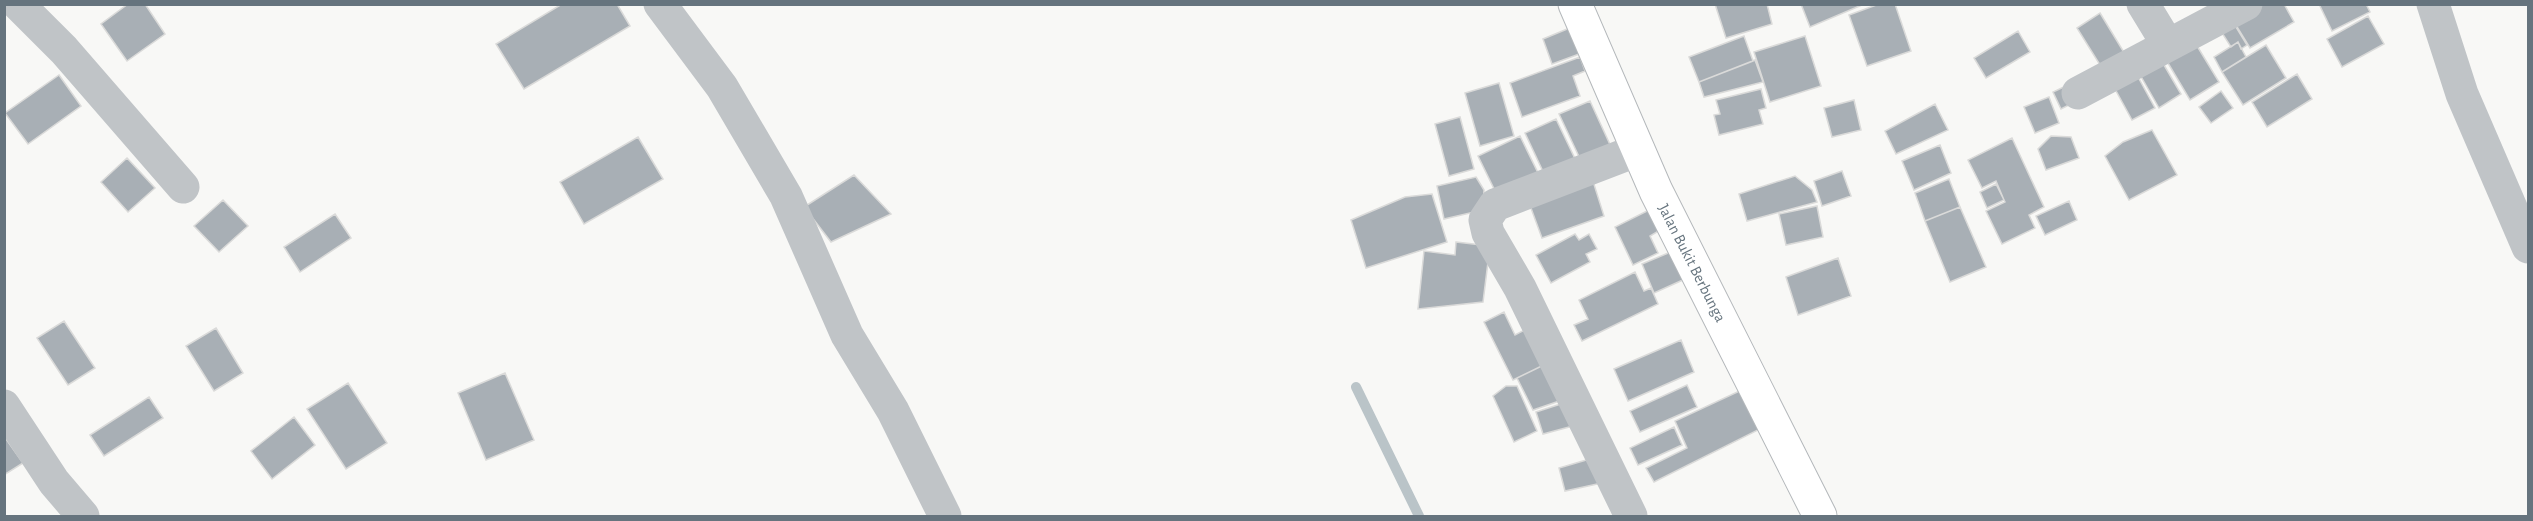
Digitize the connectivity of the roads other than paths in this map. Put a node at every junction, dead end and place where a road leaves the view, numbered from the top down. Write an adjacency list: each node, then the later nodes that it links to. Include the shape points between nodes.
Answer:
1 (18, 4): 10 (street, via 64,50)
2 (660, 4): 14 (street, via 722,87 786,196 848,335 893,411)
3 (1575, 4): 9 (main road, Jalan Bukit Berbunga)
4 (2143, 4): 7 (street)
5 (2246, 4): 7 (street)
6 (2433, 4): 11 (street, via 2462,94)
7 (2168, 45): 8 (street)
8 (2078, 93)
9 (1638, 150): 15 (street, via 1495,205 1485,220 1488,233 1520,288); 16 (main road, Jalan Bukit Berbunga)
10 (183, 187)
11 (2529, 247)
12 (4, 406): 13 (street, via 54,482)
13 (83, 516)
14 (945, 516)
15 (1631, 516)
16 (1820, 516)

